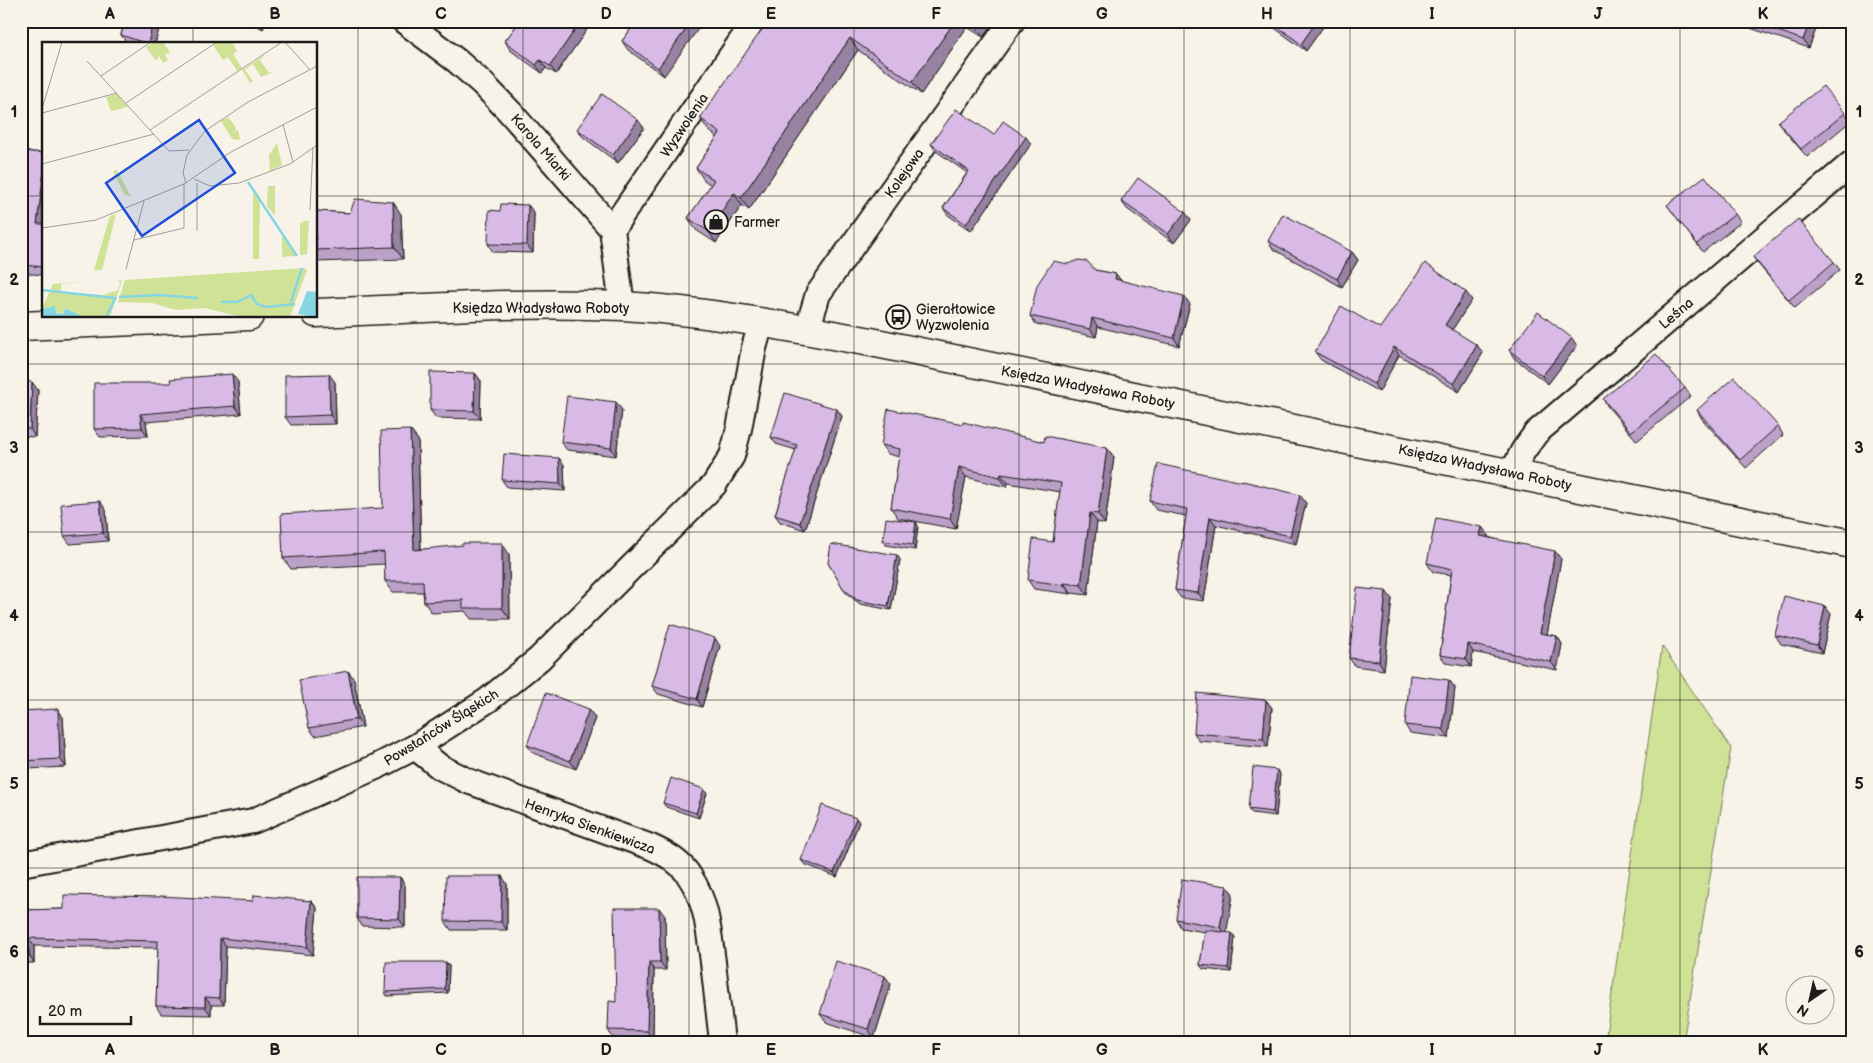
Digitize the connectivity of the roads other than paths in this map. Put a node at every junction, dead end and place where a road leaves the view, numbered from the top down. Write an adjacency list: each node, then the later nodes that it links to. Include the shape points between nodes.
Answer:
1 (404, 21): 5 (street, Karola Miarki, via 482,83)
2 (755, 21): 5 (street, Wyzwolenia)
3 (1012, 21): 11 (street, Kolejowa, via 818,294)
4 (1852, 163): 12 (street, Leśna, via 1536,433)
5 (612, 229): 6 (street)
6 (622, 306): 7 (main road, Księdza Władysława Roboty, via 510,306); 9 (main road, Księdza Władysława Roboty)
7 (318, 314)
8 (203, 318): 10 (main road)
9 (761, 323): 11 (main road, Księdza Władysława Roboty); 14 (street, Powstańców Śląskich, via 732,456 714,485 538,659 488,700)
10 (21, 326)
11 (807, 330): 12 (main road, Księdza Władysława Roboty)
12 (1512, 473): 13 (main road, Księdza Władysława Roboty)
13 (1852, 544)
14 (414, 747): 15 (street, Powstańców Śląskich, via 253,821); 16 (street, Henryka Sienkiewicza, via 440,767 468,781 651,847 679,864 697,889 707,919)
15 (21, 864)
16 (722, 1042)

